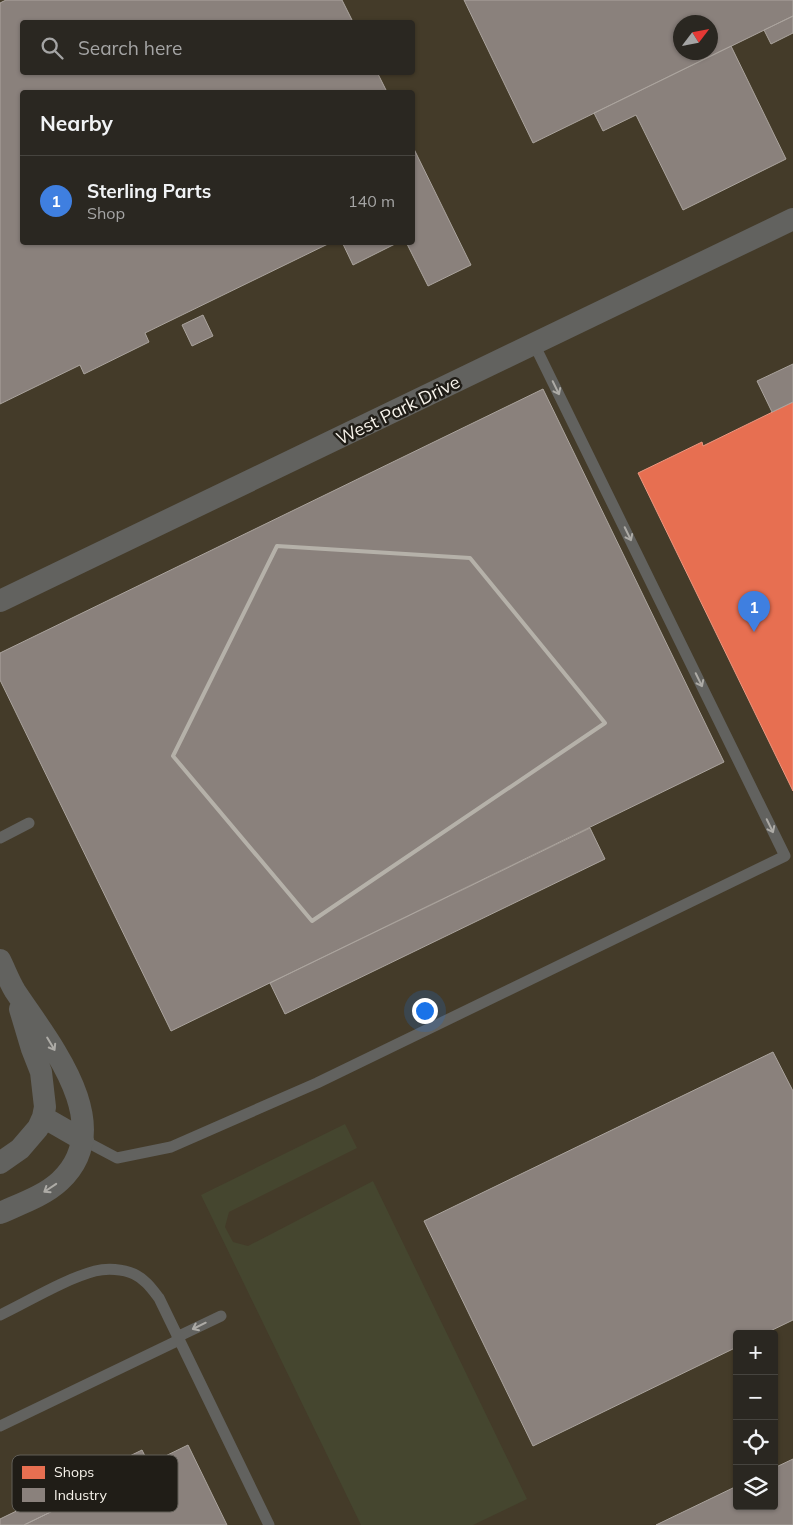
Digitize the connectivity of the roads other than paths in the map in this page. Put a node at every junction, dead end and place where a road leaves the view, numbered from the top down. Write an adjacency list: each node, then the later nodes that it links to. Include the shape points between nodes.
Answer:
1 (793, 219): 2 (street, West Park Drive)
2 (534, 344): 3 (street, West Park Drive); 9 (lane, one-way to 9, via 785,856 317,1083 171,1147 117,1158)
3 (1, 602)
4 (29, 823): 5 (lane)
5 (0, 838)
6 (0, 960): 7 (street)
7 (14, 989): 8 (street, via 41,1072 45,1100); 9 (street, one-way to 9, via 52,1043 71,1081 79,1104)
8 (43, 1117): 9 (street); 10 (street, via 20,1149)
9 (83, 1140): 11 (street, one-way to 11, via 71,1169 60,1181 47,1191)
10 (0, 1163)
11 (0, 1213)
12 (0, 1315): 14 (lane, via 78,1277 97,1270 118,1270 134,1274 148,1284 159,1298)
13 (221, 1316): 14 (lane, one-way to 14)
14 (178, 1338): 15 (lane); 16 (lane)
15 (0, 1426)
16 (269, 1525)

